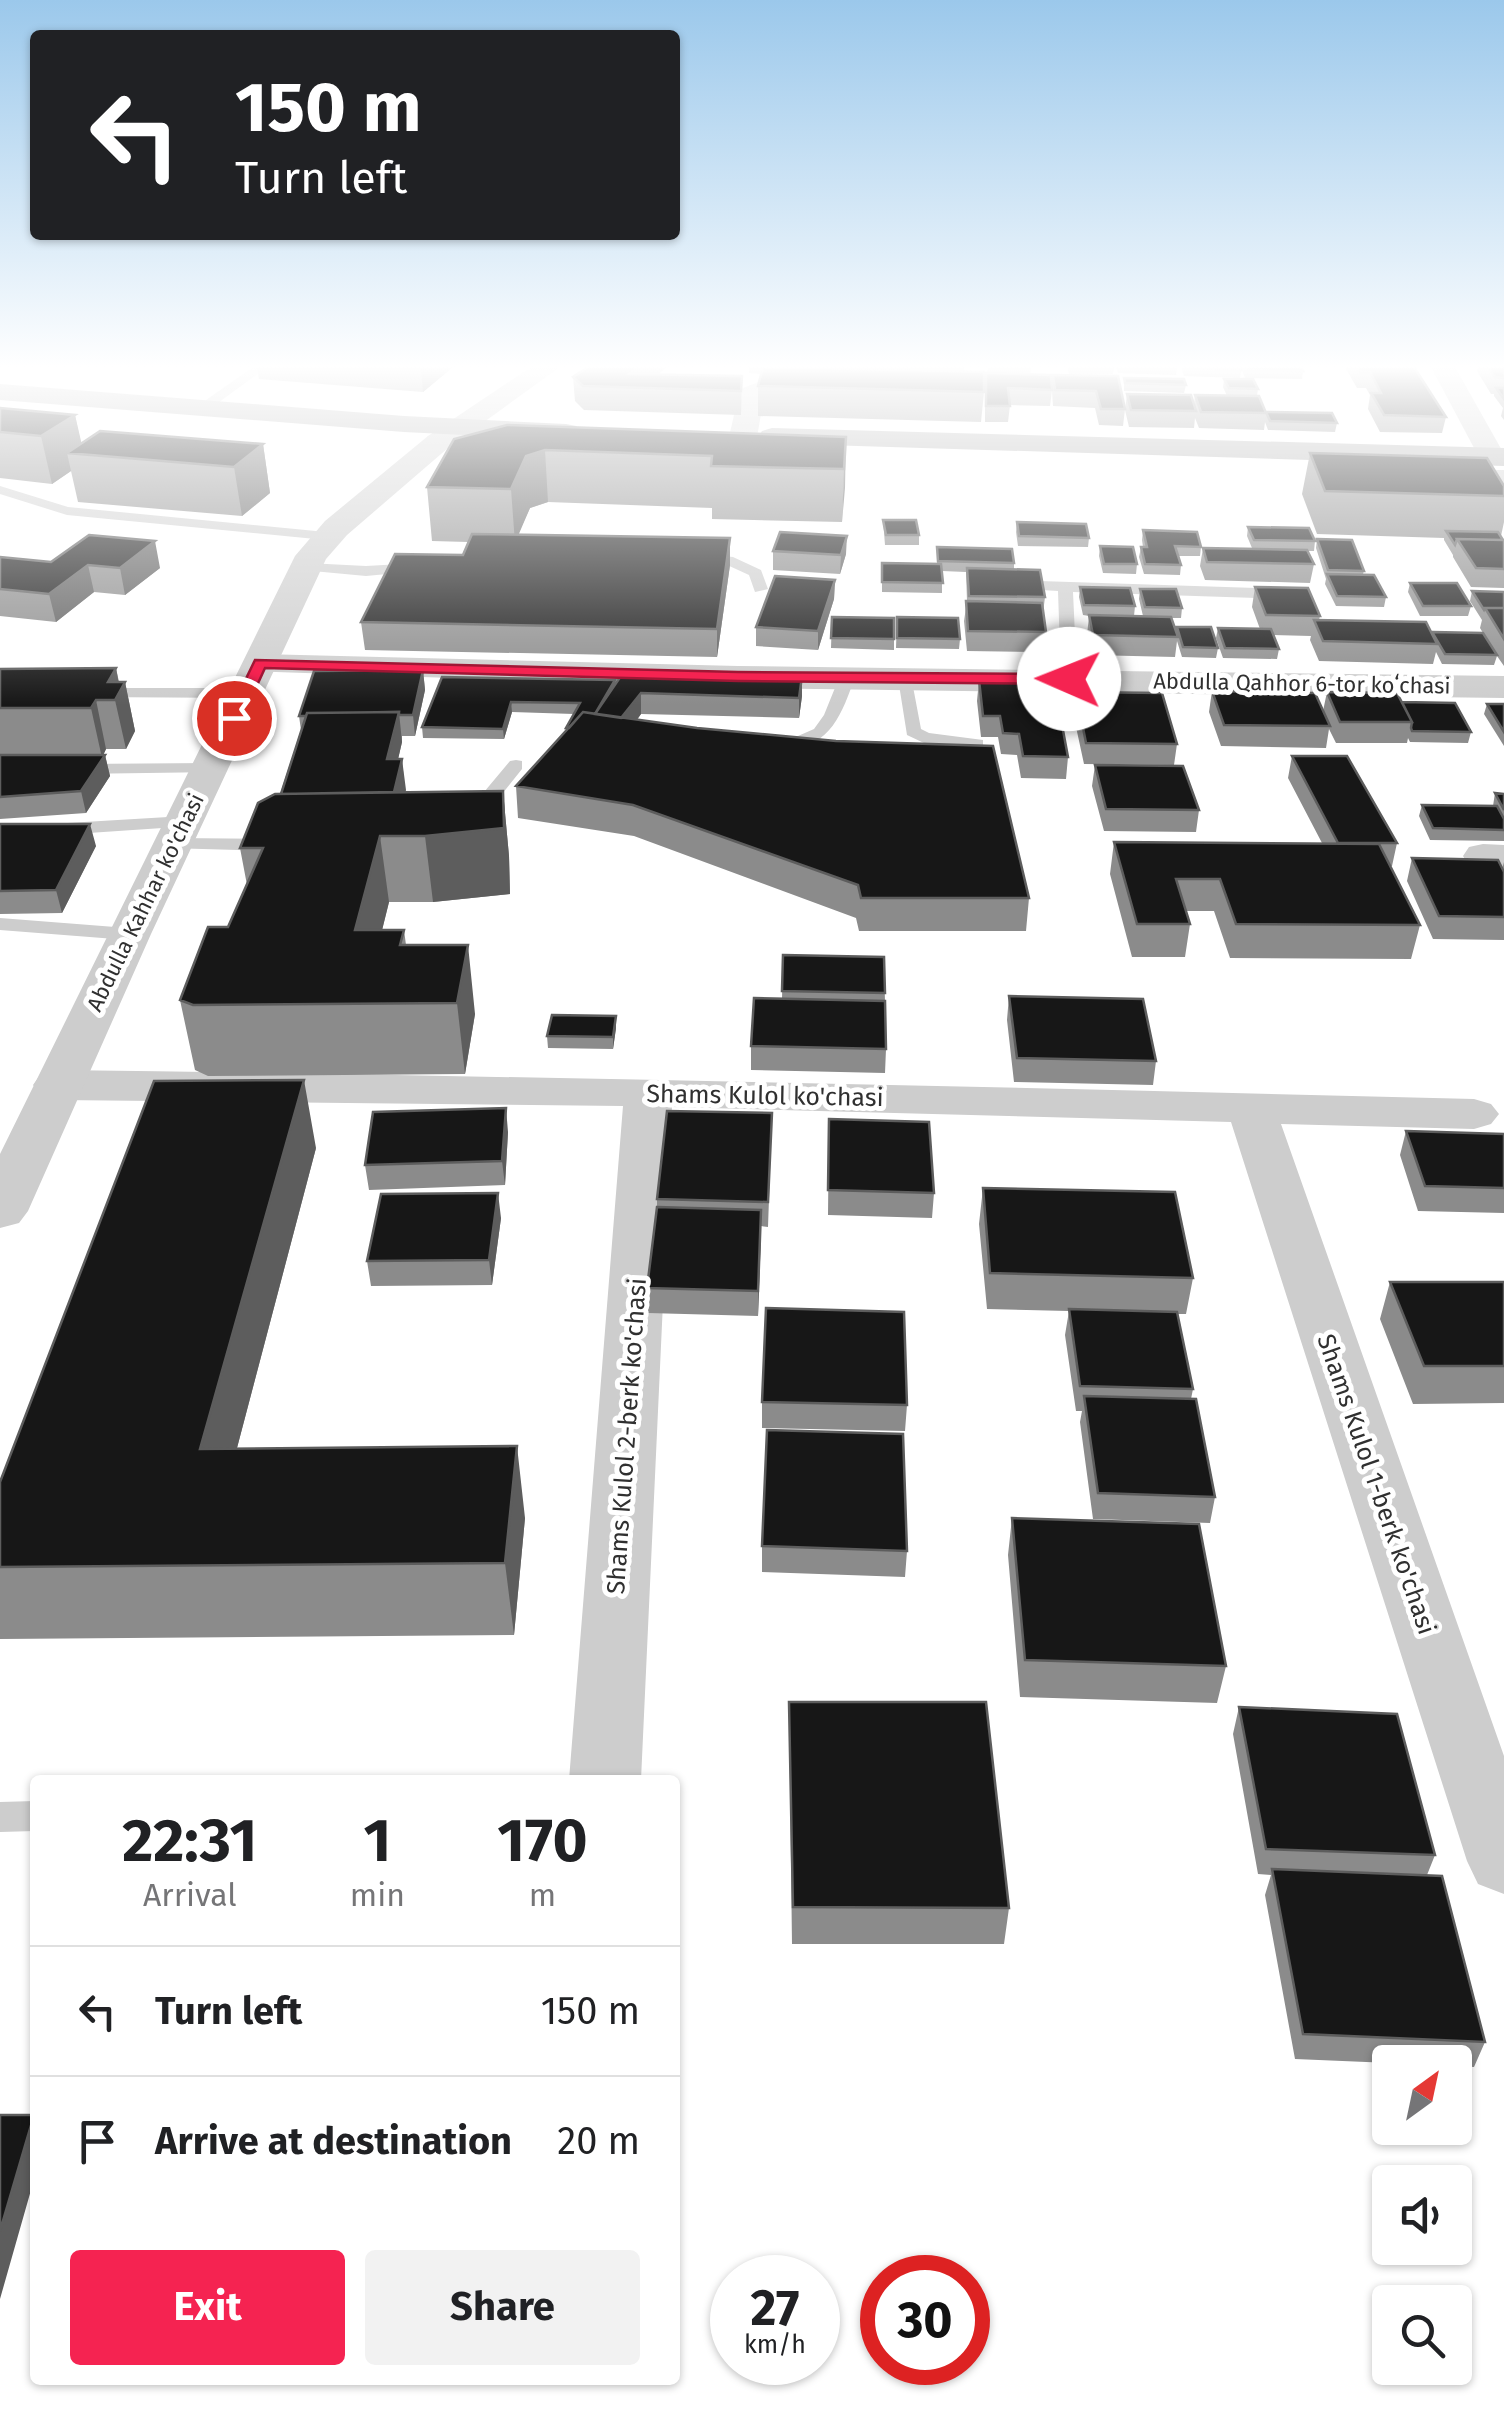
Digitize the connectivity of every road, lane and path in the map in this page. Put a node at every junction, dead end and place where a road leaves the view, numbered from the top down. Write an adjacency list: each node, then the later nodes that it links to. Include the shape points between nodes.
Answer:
1 (398, 480): 3 (street, Abdulla Kahhar ko'chasi)
2 (0, 490): 3 (lane, via 67,512)
3 (317, 552): 5 (lane, via 379,571); 12 (street, Abdulla Kahhar ko'chasi)
4 (689, 556): 8 (lane, via 743,564 756,572)
5 (440, 561)
6 (991, 584): 7 (lane)
7 (1065, 587): 9 (lane); 13 (lane)
8 (760, 589)
9 (1290, 594)
10 (847, 676): 11 (street, Abdulla Qahhor 6-tor koʻchasi); 12 (street, Abdulla Qahhor 6-tor koʻchasi); 16 (lane, via 818,737 801,743)
11 (903, 676): 13 (street, Abdulla Qahhor 6-tor koʻchasi); 17 (lane, via 913,731)
12 (253, 678): 15 (lane); 19 (street, Abdulla Kahhar ko'chasi)
13 (1069, 679): 14 (street, Abdulla Qahhor 6-tor koʻchasi)
14 (1504, 687)
15 (76, 693)
16 (764, 740)
17 (977, 744)
18 (516, 765): 21 (lane)
19 (211, 768): 20 (lane); 23 (street, Abdulla Kahhar ko'chasi)
20 (58, 769)
21 (468, 824)
22 (0, 833): 23 (lane)
23 (180, 834): 24 (lane); 26 (street, Abdulla Kahhar ko'chasi)
24 (292, 844)
25 (0, 924): 26 (lane)
26 (128, 934): 27 (street, Abdulla Kahhar ko'chasi)
27 (57, 1084): 28 (street, Shams Kulol ko'chasi); 31 (street, Abdulla Kahhar ko'chasi)
28 (648, 1092): 29 (street, Shams Kulol ko'chasi); 32 (street, Shams Kulol 2-berk ko'chasi)
29 (1251, 1108): 30 (street, Shams Kulol ko'chasi); 35 (street, Shams Kulol 1-berk ko'chasi)
30 (1474, 1114)
31 (0, 1211)
32 (605, 1775)
33 (30, 1816): 34 (lane)
34 (0, 1817)
35 (1504, 1860)

